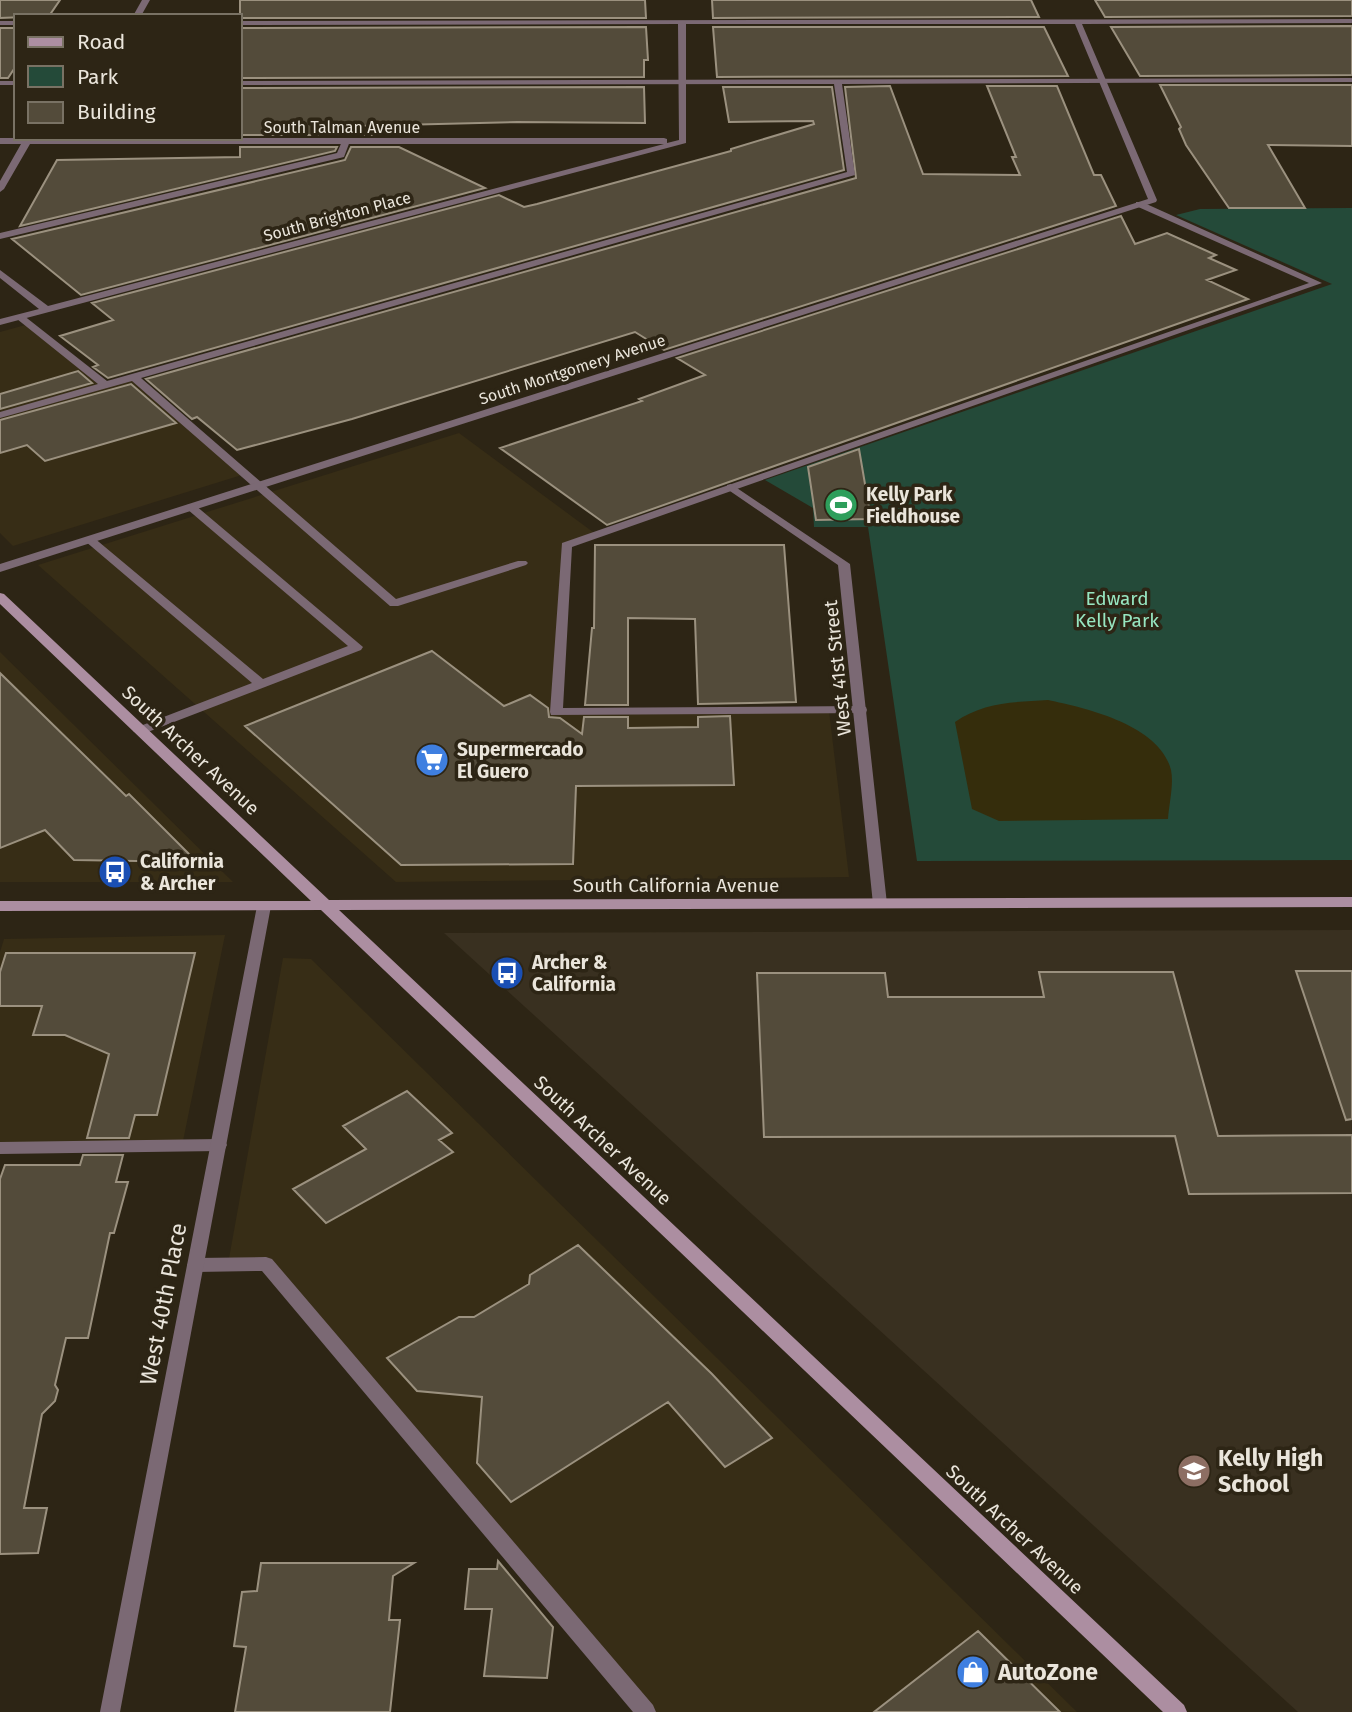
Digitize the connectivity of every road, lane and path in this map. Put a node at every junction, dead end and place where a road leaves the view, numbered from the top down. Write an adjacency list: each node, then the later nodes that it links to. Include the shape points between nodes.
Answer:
1 (682, 22): 2 (street); 4 (street); 8 (street)
2 (1078, 22): 3 (street); 7 (street)
3 (1352, 22)
4 (242, 23)
5 (1352, 80): 7 (street)
6 (838, 81): 7 (street); 8 (street); 21 (street, via 852,173)
7 (1103, 81): 15 (street, South Montgomery Avenue, via 1153,200)
8 (683, 82): 9 (street); 13 (street)
9 (242, 83)
10 (0, 141): 11 (street, South Talman Avenue)
11 (27, 141): 12 (street, South Talman Avenue); 14 (street)
12 (346, 141): 13 (street, South Talman Avenue); 16 (street, via 341,155)
13 (683, 141): 18 (street, South Brighton Place)
14 (0, 189)
15 (1139, 204): 24 (street, South Montgomery Avenue); 25 (street, via 1317,283)
16 (0, 236)
17 (0, 273): 18 (street)
18 (46, 310): 19 (street, South Brighton Place)
19 (20, 317): 20 (street, South Brighton Place); 22 (street)
20 (0, 322)
21 (134, 377): 22 (street); 24 (street)
22 (105, 385): 23 (street)
23 (0, 415)
24 (258, 485): 26 (street, South Montgomery Avenue); 28 (street, via 394,603)
25 (731, 487): 32 (street, West 41st Street, via 844,564); 32 (street, via 566,545 556,712)
26 (191, 507): 27 (street, South Montgomery Avenue); 31 (street, via 357,647)
27 (89, 539): 29 (street, South Montgomery Avenue); 31 (street)
28 (522, 563)
29 (0, 568)
30 (0, 597): 33 (main road, South Archer Avenue)
31 (261, 684): 33 (street)
32 (861, 710): 35 (street, West 41st Street)
33 (140, 731): 38 (main road, South Archer Avenue)
34 (1352, 902): 35 (main road, South California Avenue)
35 (880, 904): 38 (main road, South California Avenue)
36 (0, 906): 37 (main road, South California Avenue)
37 (264, 906): 38 (main road, South California Avenue); 39 (street, West 40th Place)
38 (325, 906): 44 (main road, South Archer Avenue)
39 (219, 1145): 40 (street); 41 (street, West 40th Place)
40 (0, 1148)
41 (195, 1265): 42 (street, via 266,1264); 43 (street, West 40th Place)
42 (642, 1709)
43 (110, 1712)
44 (1177, 1712)

